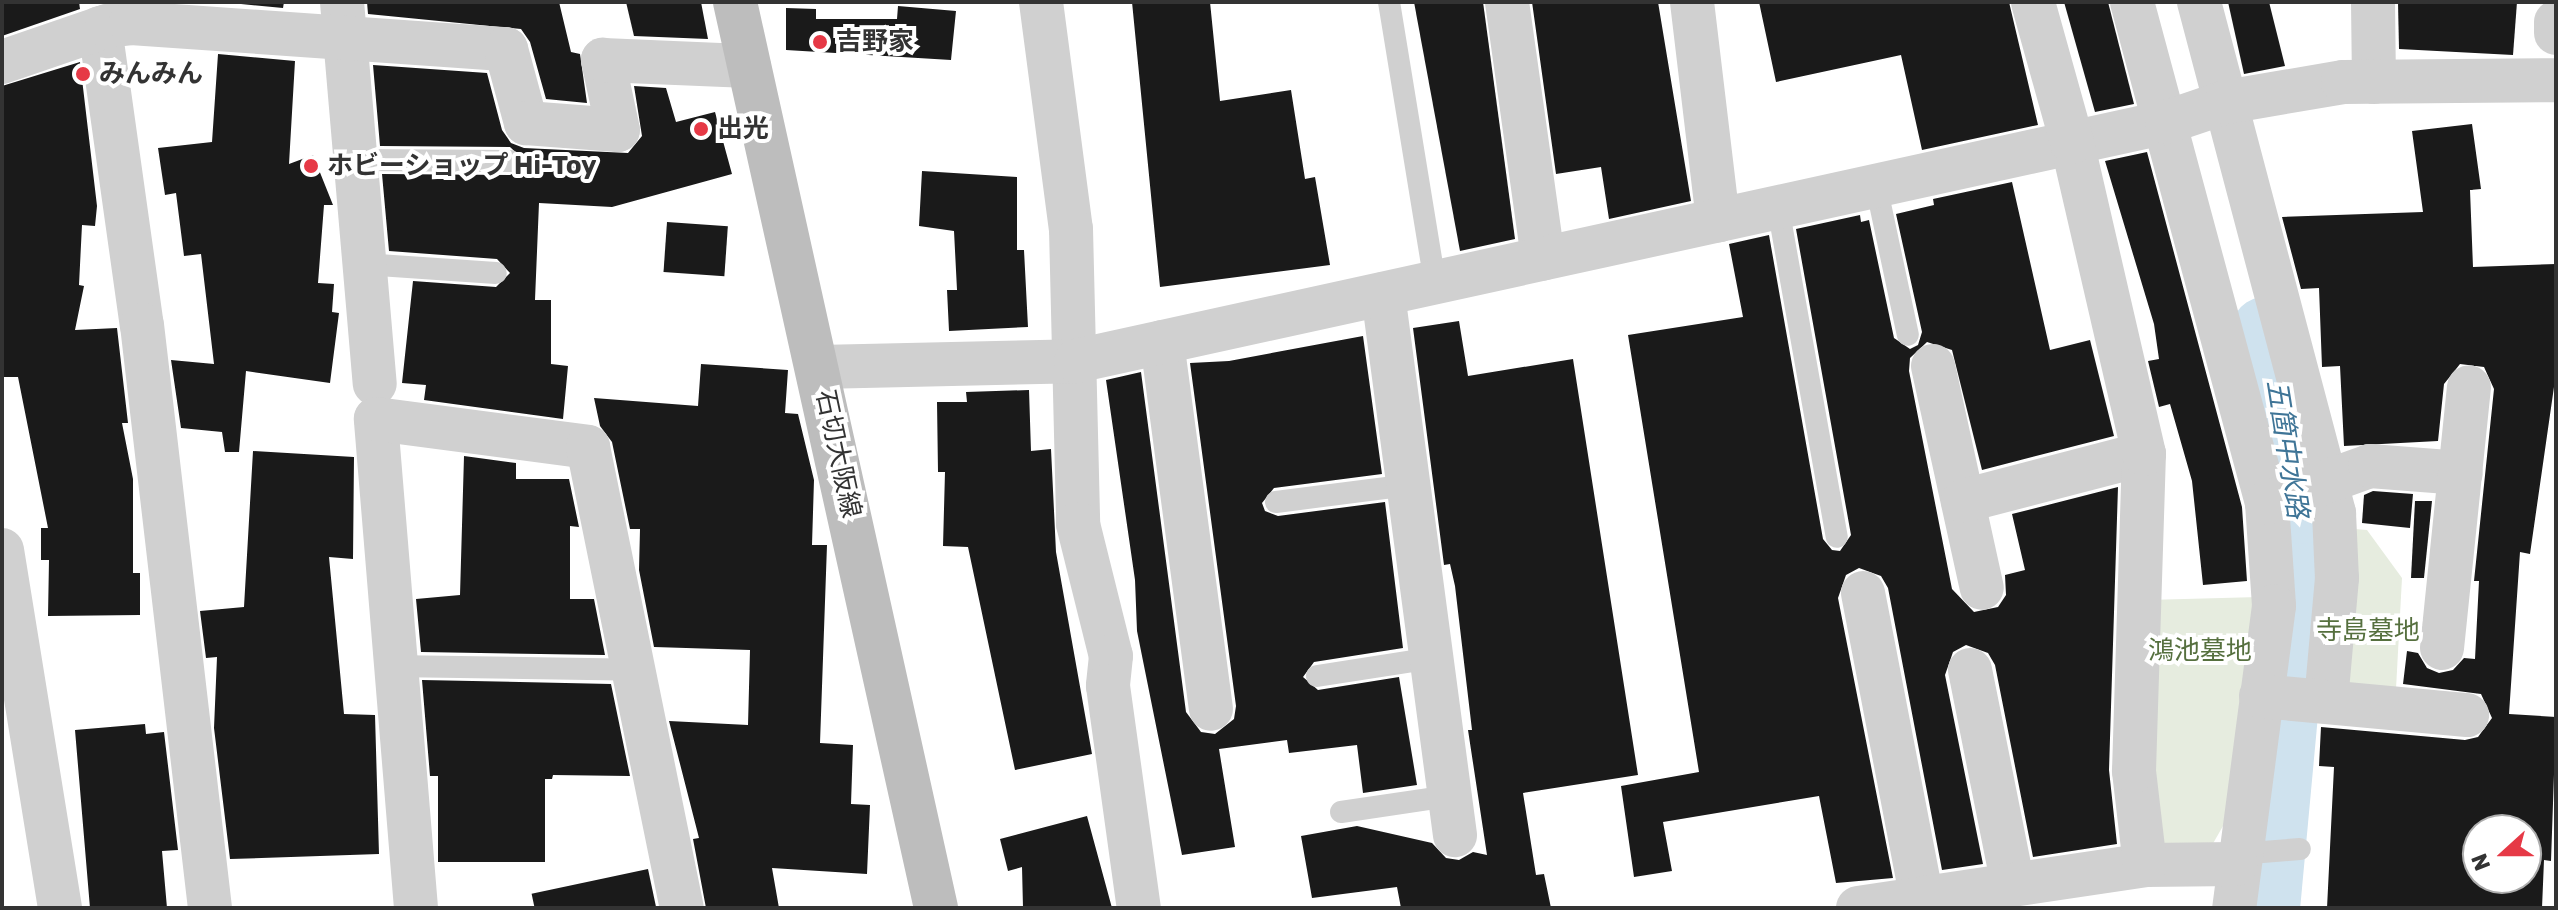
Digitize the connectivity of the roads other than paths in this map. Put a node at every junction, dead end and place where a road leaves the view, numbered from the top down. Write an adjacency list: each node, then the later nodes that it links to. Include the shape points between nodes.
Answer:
1 (735, 2): 15 (main road, 石切大阪線)
2 (1041, 2): 33 (street, via 1071,229)
3 (1389, 2): 29 (lane)
4 (1507, 2): 26 (street)
5 (1692, 2): 25 (street)
6 (2033, 2): 20 (street)
7 (2132, 2): 19 (street)
8 (2199, 2): 18 (street)
9 (2373, 2): 17 (street)
10 (343, 20): 12 (street); 15 (street, via 506,49 526,123 618,130 603,60); 21 (street)
11 (2556, 22): 13 (street)
12 (100, 28): 14 (street); 66 (street, via 142,325)
13 (2556, 33)
14 (2, 62)
15 (749, 66): 34 (main road, 石切大阪線)
16 (2556, 80): 17 (street)
17 (2374, 82): 18 (street)
18 (2226, 102): 19 (street); 39 (street)
19 (2167, 122): 20 (street); 43 (street)
20 (2072, 142): 23 (street); 37 (street)
21 (355, 160): 22 (lane); 27 (street)
22 (510, 161)
23 (1876, 185): 24 (street); 32 (lane)
24 (1778, 207): 25 (street); 44 (lane)
25 (1718, 220): 26 (street)
26 (1543, 258): 29 (street)
27 (364, 264): 28 (lane); 35 (street)
28 (496, 273)
29 (1435, 282): 30 (street)
30 (1383, 294): 31 (street); 40 (street)
31 (1162, 342): 33 (street); 56 (street)
32 (1921, 350): 41 (street)
33 (1076, 361): 34 (street); 70 (street, via 1078,524 1111,656 1110,701)
34 (819, 367): 69 (main road, 石切大阪線)
35 (375, 384)
36 (2469, 387): 38 (street)
37 (2144, 454): 41 (street); 62 (street, via 2134,771)
38 (2461, 473): 39 (street, via 2370,466); 48 (street)
39 (2326, 479): 43 (street); 55 (street, via 2334,513 2337,578)
40 (1408, 485): 42 (lane); 49 (street)
41 (1963, 501): 46 (street)
42 (1276, 502)
43 (2267, 503): 54 (street, via 2274,606)
44 (1837, 537)
45 (2, 550): 65 (street)
46 (1982, 588)
47 (1863, 593): 64 (street)
48 (2442, 648)
49 (1432, 658): 53 (lane); 59 (street)
50 (392, 666): 51 (lane); 51 (street, via 376,419 588,447); 67 (street)
51 (636, 670): 68 (street)
52 (1970, 670): 63 (street)
53 (1317, 676)
54 (2261, 696): 55 (street); 61 (street)
55 (2326, 702): 57 (street)
56 (1211, 709)
57 (2467, 715)
58 (1341, 812): 59 (lane)
59 (1453, 815)
60 (2300, 849): 61 (lane)
61 (2237, 859): 62 (street); 72 (street)
62 (2145, 865): 63 (street)
63 (2038, 890): 64 (street)
64 (1922, 898): 71 (street)
65 (60, 908)
66 (210, 908)
67 (416, 908)
68 (682, 908)
69 (936, 908)
70 (1139, 908)
71 (1858, 908)
72 (2234, 908)

